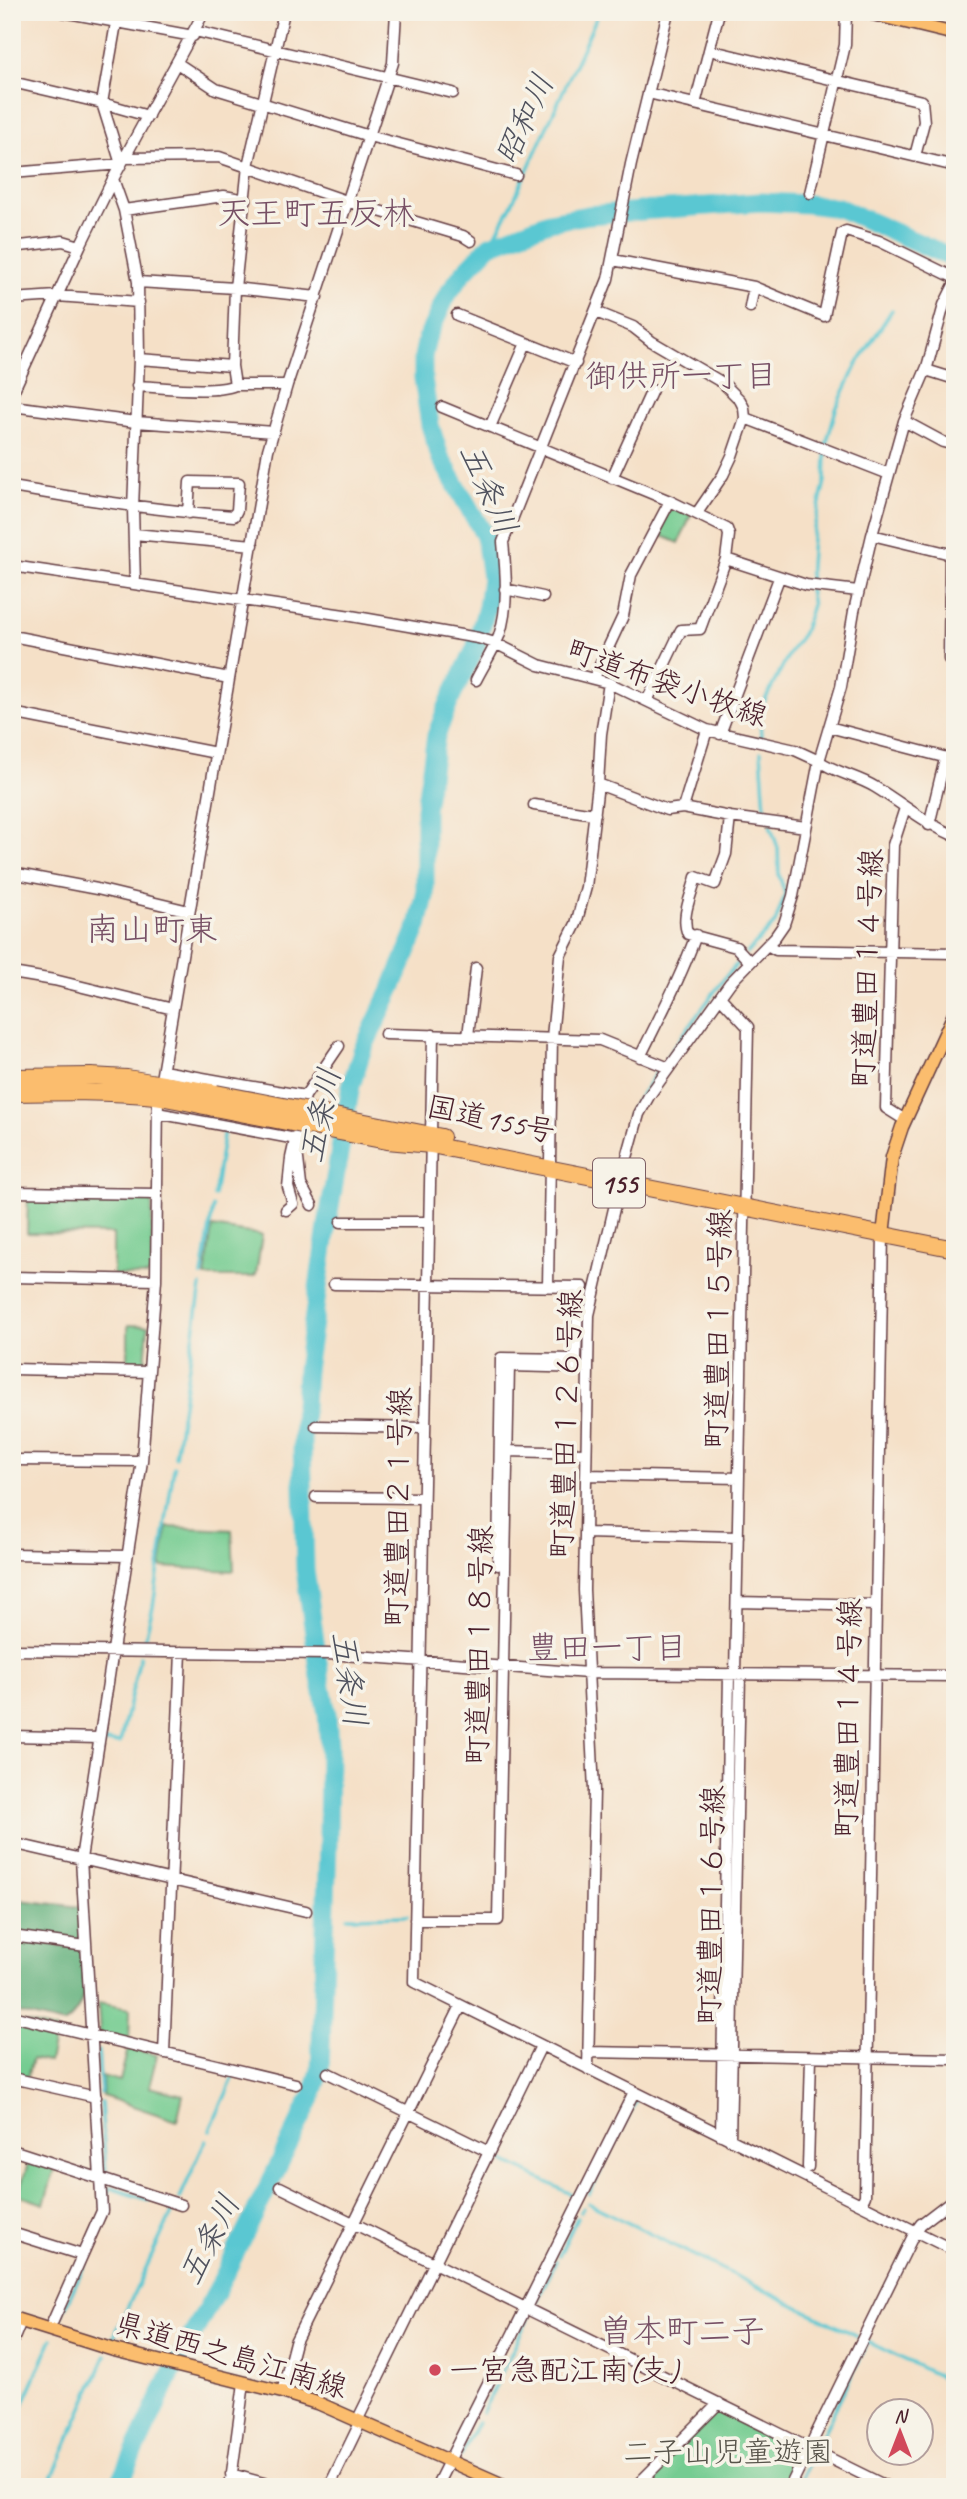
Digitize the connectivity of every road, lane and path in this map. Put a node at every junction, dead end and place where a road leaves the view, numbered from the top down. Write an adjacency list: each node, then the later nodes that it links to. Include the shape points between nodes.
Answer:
1 (63, 12): 10 (street)
2 (204, 12): 11 (street)
3 (284, 12): 14 (street)
4 (396, 12): 16 (street)
5 (668, 12): 20 (street)
6 (719, 12): 13 (street)
7 (846, 12): 17 (street, via 845,45)
8 (864, 12): 9 (main road)
9 (891, 15): 12 (main road)
10 (118, 16): 11 (street); 22 (street)
11 (194, 34): 14 (street); 15 (street)
12 (955, 34)
13 (709, 50): 17 (street); 23 (street)
14 (275, 51): 16 (street); 21 (street)
15 (177, 63): 21 (street, via 216,89); 24 (street)
16 (388, 78): 19 (street); 26 (street)
17 (836, 80): 25 (street); 27 (street, via 922,101 924,122)
18 (12, 82): 22 (street)
19 (453, 93)
20 (648, 93): 23 (street); 41 (street)
21 (263, 102): 26 (street); 29 (street)
22 (102, 103): 24 (street); 28 (street)
23 (695, 104): 25 (street)
24 (148, 116): 28 (street)
25 (824, 134): 27 (street); 34 (street)
26 (369, 136): 32 (street); 36 (street)
27 (915, 156): 30 (street)
28 (122, 161): 29 (street, via 219,157); 31 (street); 33 (street)
29 (248, 166): 35 (street); 36 (street)
30 (955, 166)
31 (12, 173)
32 (516, 175)
33 (113, 179): 37 (street); 39 (street)
34 (810, 193)
35 (246, 200): 37 (street, via 224,196); 45 (street)
36 (349, 202): 38 (street); 47 (street)
37 (124, 210): 43 (street)
38 (471, 241)
39 (80, 246): 40 (street, via 63,241); 46 (street)
40 (12, 247)
41 (613, 260): 44 (street); 51 (street)
42 (955, 280): 44 (street, via 879,241 846,231 824,316); 57 (street)
43 (138, 282): 45 (street); 49 (street)
44 (754, 287): 50 (street)
45 (235, 288): 47 (street); 56 (street)
46 (57, 296): 48 (street); 49 (street); 63 (street)
47 (317, 297): 60 (street)
48 (12, 299)
49 (139, 302): 54 (street)
50 (750, 307)
51 (596, 312): 55 (street); 66 (street, via 633,327 723,383 740,400)
52 (457, 315): 53 (street)
53 (526, 343): 55 (street); 69 (street)
54 (139, 359): 56 (street); 61 (street)
55 (576, 363): 72 (street)
56 (232, 366): 59 (street)
57 (926, 370): 58 (street); 67 (street)
58 (955, 379)
59 (236, 385): 60 (street); 61 (street)
60 (287, 385): 70 (street)
61 (137, 386): 68 (street)
62 (652, 390): 74 (street)
63 (12, 394)
64 (12, 406): 68 (street)
65 (442, 407): 69 (street)
66 (745, 418): 73 (street); 79 (street, via 723,475)
67 (904, 421): 71 (street); 73 (street)
68 (136, 422): 70 (street); 77 (street)
69 (490, 427): 72 (street)
70 (274, 432): 82 (street)
71 (955, 445)
72 (542, 448): 74 (street); 88 (street, via 503,542)
73 (889, 474): 81 (street)
74 (612, 478): 76 (street)
75 (12, 487): 77 (street)
76 (670, 501): 79 (street); 96 (street, via 631,575 623,616)
77 (133, 508): 78 (street); 80 (street)
78 (188, 513): 78 (street, via 234,516 239,483 190,482)
79 (697, 513): 84 (street, via 727,529)
80 (134, 534): 82 (street); 87 (street)
81 (872, 535): 83 (street); 89 (street)
82 (253, 545): 91 (street)
83 (952, 555): 94 (street, via 949,659)
84 (726, 559): 86 (street); 99 (street, via 700,629 681,630)
85 (12, 566): 87 (street, 町道布袋小牧線)
86 (779, 578): 89 (street); 103 (street)
87 (135, 584): 91 (street, 町道布袋小牧線)
88 (505, 589): 90 (street); 93 (street, via 502,624)
89 (858, 591): 101 (street)
90 (543, 597)
91 (242, 601): 93 (street, 町道布袋小牧線); 95 (street)
92 (12, 636): 95 (street)
93 (494, 643): 96 (street, 町道布袋小牧線, via 539,665); 97 (street)
94 (955, 661)
95 (229, 678): 104 (street)
96 (594, 678): 98 (street, 町道布袋小牧線)
97 (476, 680)
98 (609, 683): 99 (street, 町道布袋小牧線); 107 (street)
99 (647, 701): 102 (street, 町道布袋小牧線)
100 (12, 713): 104 (street)
101 (830, 727): 105 (street); 106 (street)
102 (707, 730): 103 (street, 町道布袋小牧線); 109 (street)
103 (720, 734): 106 (street, 町道布袋小牧線, via 795,750)
104 (216, 753): 117 (street)
105 (950, 760): 113 (street)
106 (819, 761): 110 (street, 町道布袋小牧線, via 873,786); 114 (street, 町道豊田１２６号線)
107 (598, 784): 109 (street, via 667,810); 111 (street)
108 (534, 805): 111 (street)
109 (683, 808): 112 (street)
110 (905, 808): 113 (street, 町道布袋小牧線); 120 (street, 町道豊田１４号線, via 892,845)
111 (595, 814): 131 (street, via 581,909 561,956)
112 (730, 817): 114 (street); 118 (street, via 726,853 715,884 696,877 685,928)
113 (929, 825): 115 (street, 町道布袋小牧線)
114 (806, 827): 119 (street, 町道豊田１２６号線, via 789,912)
115 (955, 836)
116 (12, 873): 117 (street)
117 (189, 911): 126 (street)
118 (696, 936): 122 (street, via 736,947); 133 (street)
119 (767, 945): 120 (street, via 776,950); 122 (street, 町道豊田１２６号線)
120 (888, 952): 121 (street); 139 (street, 町道豊田１４号線, via 886,1108)
121 (955, 953)
122 (750, 962): 125 (street, 町道豊田１２６号線)
123 (476, 968): 130 (street)
124 (12, 973): 126 (street)
125 (720, 997): 134 (street, 町道豊田１２６号線); 146 (street, 町道豊田１５号線, via 748,1027)
126 (173, 1009): 136 (street)
127 (955, 1012): 139 (main road)
128 (385, 1034): 129 (street)
129 (433, 1035): 130 (street); 141 (street, 町道豊田２１号線)
130 (468, 1036): 131 (street)
131 (552, 1037): 133 (street, via 600,1040); 142 (street)
132 (339, 1046): 138 (street)
133 (640, 1056): 134 (street)
134 (669, 1068): 143 (street, 町道豊田１２６号線, via 639,1114)
135 (12, 1077): 136 (highway, 国道155号 / 155, via 92,1076)
136 (159, 1091): 137 (highway, 国道155号 / 155); 138 (street); 138 (highway, 国道155号 / 155, bridge); 140 (street); 145 (street)
137 (12, 1093)
138 (312, 1115): 140 (street); 141 (highway, 国道155号 / 155, via 356,1128)
139 (905, 1120): 151 (main road, via 892,1157)
140 (296, 1139): 147 (street, via 301,1185); 148 (street, via 288,1187 293,1203)
141 (430, 1140): 142 (highway, 国道155号 / 155); 150 (street, 町道豊田２１号線)
142 (550, 1165): 143 (highway, 国道155号 / 155); 157 (street)
143 (621, 1179): 146 (highway, 国道155号 / 155); 159 (street, 町道豊田１２６号線)
144 (12, 1192): 145 (street)
145 (157, 1194): 154 (street)
146 (746, 1204): 151 (highway, 国道155号 / 155); 170 (street, 町道豊田１５号線)
147 (312, 1205)
148 (286, 1210)
149 (341, 1222): 150 (street)
150 (429, 1222): 156 (street, 町道豊田２１号線)
151 (884, 1233): 152 (highway, 国道155号 / 155); 178 (street, 町道豊田１４号線)
152 (955, 1247)
153 (12, 1277): 154 (street)
154 (156, 1280): 162 (street)
155 (334, 1284): 156 (street)
156 (427, 1285): 157 (street); 164 (street, 町道豊田２１号線)
157 (548, 1286): 158 (street)
158 (578, 1287): 159 (street); 183 (street, via 576,1359 501,1358)
159 (593, 1288): 161 (street, 町道豊田１２６号線)
160 (12, 1368): 162 (street)
161 (587, 1368): 165 (street, 町道豊田１８号線, via 509,1366); 166 (street, 町道豊田１２６号線)
162 (148, 1372): 168 (street)
163 (316, 1426): 164 (street)
164 (424, 1429): 172 (street, 町道豊田２１号線)
165 (507, 1451): 166 (street); 183 (street, 町道豊田１８号線)
166 (586, 1452): 169 (street, 町道豊田１２６号線)
167 (12, 1460): 168 (street)
168 (142, 1461): 176 (street)
169 (586, 1475): 170 (street); 173 (street, 町道豊田１２６号線)
170 (739, 1478): 174 (street, 町道豊田１５号線)
171 (316, 1497): 172 (street)
172 (423, 1498): 182 (street, 町道豊田２１号線)
173 (585, 1533): 174 (street); 184 (street, 町道豊田１２６号線)
174 (738, 1536): 177 (street, 町道豊田１５号線)
175 (12, 1554): 176 (street)
176 (127, 1556): 180 (street)
177 (737, 1602): 178 (street); 185 (street, 町道豊田１５号線)
178 (875, 1605): 186 (street, 町道豊田１４号線)
179 (12, 1650): 180 (street)
180 (112, 1652): 181 (street); 189 (street)
181 (181, 1652): 182 (street, via 322,1653); 192 (street)
182 (419, 1661): 183 (street); 195 (street, 町道豊田２１号線)
183 (499, 1667): 184 (street); 194 (street); 195 (street, 町道豊田１８号線, via 498,1920)
184 (588, 1673): 185 (street); 202 (street, 町道豊田１２６号線, via 594,1775)
185 (735, 1674): 186 (street); 204 (street, 町道豊田１５号線)
186 (874, 1676): 187 (street); 206 (street, 町道豊田１４号線)
187 (955, 1676)
188 (12, 1736): 189 (street)
189 (99, 1738): 191 (street)
190 (12, 1843): 191 (street)
191 (81, 1859): 192 (street); 197 (street)
192 (171, 1880): 193 (street); 203 (street)
193 (306, 1911)
194 (492, 1911)
195 (415, 1920): 198 (street, 町道豊田２１号線, via 414,1982)
196 (12, 1936): 197 (street)
197 (86, 1946): 200 (street)
198 (461, 2006): 201 (street); 214 (street)
199 (12, 2016): 200 (street)
200 (92, 2036): 203 (street); 213 (street)
201 (541, 2046): 208 (street); 217 (street)
202 (588, 2052): 204 (street); 208 (street, 町道豊田１２６号線)
203 (164, 2053): 211 (street)
204 (728, 2055): 205 (street); 215 (street, 町道豊田１５号線)
205 (811, 2056): 206 (street); 218 (street)
206 (866, 2057): 207 (street); 222 (street, 町道豊田１４号線)
207 (955, 2059)
208 (588, 2066): 212 (street)
209 (328, 2073): 214 (street)
210 (12, 2078): 213 (street)
211 (296, 2084)
212 (634, 2092): 215 (street); 230 (street)
213 (96, 2097): 219 (street)
214 (408, 2113): 217 (street); 224 (street)
215 (726, 2136): 222 (street)
216 (12, 2150): 219 (street)
217 (489, 2152): 229 (street)
218 (808, 2167)
219 (101, 2180): 223 (street); 228 (street, via 102,2211)
220 (280, 2187): 224 (street)
221 (955, 2198): 225 (street)
222 (862, 2203): 225 (street)
223 (181, 2205)
224 (354, 2224): 229 (street); 235 (street, via 295,2342)
225 (916, 2230): 227 (street); 238 (street)
226 (12, 2233): 228 (street)
227 (955, 2251)
228 (82, 2255): 232 (street)
229 (434, 2264): 230 (street); 237 (street)
230 (526, 2309): 236 (street); 239 (street)
231 (17, 2319): 232 (main road, 県道西之島江南線); 233 (street)
232 (49, 2330): 234 (main road, 県道西之島江南線)
233 (12, 2343)
234 (244, 2383): 235 (main road, 県道西之島江南線); 240 (street)
235 (282, 2392): 237 (main road, 県道西之島江南線)
236 (719, 2403): 238 (street); 246 (street)
237 (359, 2420): 239 (main road, 県道西之島江南線); 243 (street)
238 (809, 2448): 247 (street); 248 (street)
239 (449, 2460): 244 (street); 245 (main road, 県道西之島江南線)
240 (231, 2474): 241 (street); 242 (street)
241 (230, 2487)
242 (278, 2487)
243 (329, 2487)
244 (436, 2487)
245 (508, 2487)
246 (635, 2487)
247 (790, 2487)
248 (888, 2487)

